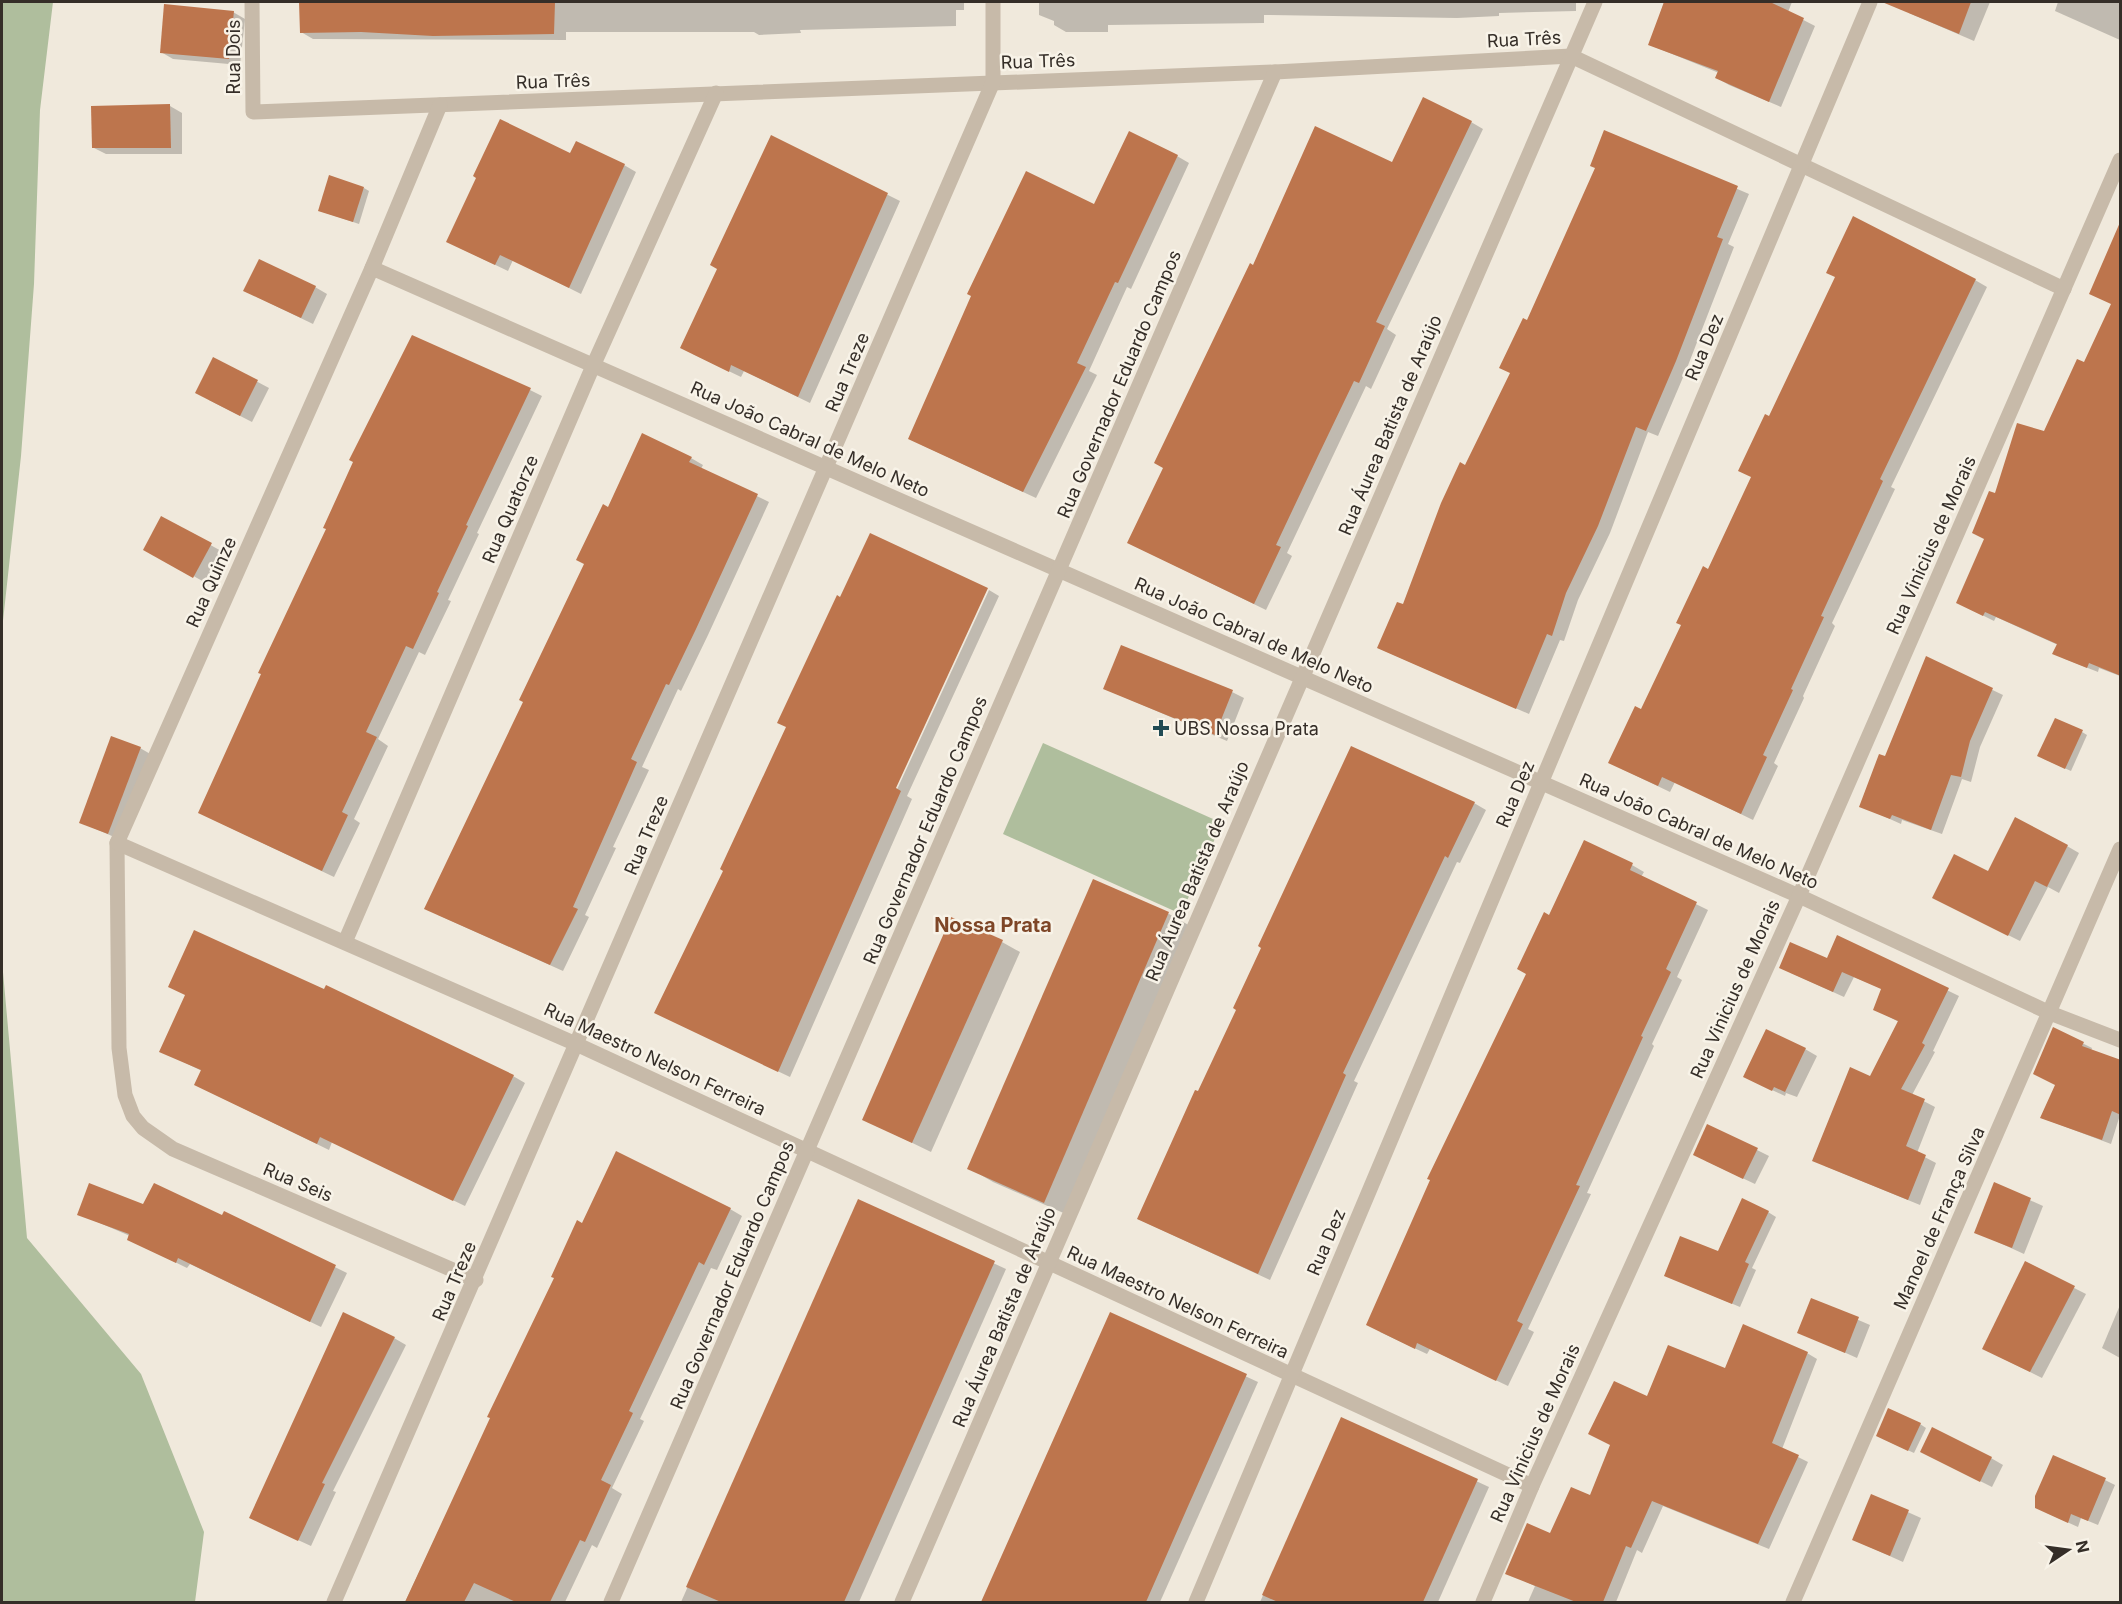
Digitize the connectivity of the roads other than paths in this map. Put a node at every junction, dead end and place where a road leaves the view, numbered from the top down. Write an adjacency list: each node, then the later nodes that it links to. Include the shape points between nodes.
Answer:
1 (252, 2): 10 (street, Rua Dois)
2 (993, 2): 7 (street)
3 (1595, 2): 5 (street, Rua Áurea Batista de Araújo)
4 (1870, 2): 12 (street, Rua Dez)
5 (1571, 56): 6 (street, Rua Três); 12 (street, Rua Três); 18 (street, Rua Áurea Batista de Araújo)
6 (1275, 72): 7 (street, Rua Três); 17 (street, Rua Governador Eduardo Campos)
7 (993, 82): 8 (street, Rua Três); 16 (street, Rua Treze)
8 (716, 93): 9 (street, Rua Três); 15 (street, Rua Quatorze)
9 (440, 105): 10 (street, Rua Três); 13 (street, Rua Quinze)
10 (253, 112)
11 (2121, 160): 14 (street, Rua Vinicius de Morais)
12 (1801, 165): 14 (street, Rua Três); 19 (street, Rua Dez)
13 (372, 268): 15 (street, Rua João Cabral de Melo Neto); 20 (street, Rua Quinze)
14 (2064, 289): 22 (street, Rua Vinicius de Morais)
15 (593, 366): 16 (street, Rua João Cabral de Melo Neto); 23 (street, Rua Quatorze)
16 (826, 468): 17 (street, Rua João Cabral de Melo Neto); 26 (street, Rua Treze)
17 (1059, 571): 18 (street, Rua João Cabral de Melo Neto); 28 (street, Rua Governador Eduardo Campos)
18 (1302, 677): 19 (street, Rua João Cabral de Melo Neto); 29 (street, Rua Áurea Batista de Araújo)
19 (1541, 783): 22 (street, Rua João Cabral de Melo Neto); 31 (street, Rua Dez)
20 (117, 843): 23 (street, Rua Maestro Nelson Ferreira); 27 (street, Rua Quinze, via 119,1048)
21 (2121, 849): 24 (street, Manoel de França Silva)
22 (1799, 896): 24 (street, Rua João Cabral de Melo Neto); 32 (street, Rua Vinicius de Morais)
23 (345, 942): 26 (street, Rua Maestro Nelson Ferreira)
24 (2050, 1013): 25 (street, Rua João Cabral de Melo Neto); 38 (street, Manoel de França Silva)
25 (2121, 1040)
26 (576, 1044): 28 (street, Rua Maestro Nelson Ferreira); 30 (street, Rua Treze)
27 (125, 1095): 30 (street, Rua Seis, via 133,1116 143,1128 173,1149)
28 (807, 1151): 29 (street, Rua Maestro Nelson Ferreira); 34 (street, Rua Governador Eduardo Campos)
29 (1048, 1263): 31 (street, Rua Maestro Nelson Ferreira); 35 (street, Rua Áurea Batista de Araújo)
30 (476, 1280): 33 (street, Rua Treze)
31 (1291, 1376): 32 (street, Rua Maestro Nelson Ferreira); 36 (street, Rua Dez)
32 (1532, 1486): 37 (street, Rua Vinicius de Morais)
33 (334, 1602)
34 (611, 1602)
35 (902, 1602)
36 (1196, 1602)
37 (1483, 1602)
38 (1793, 1602)

